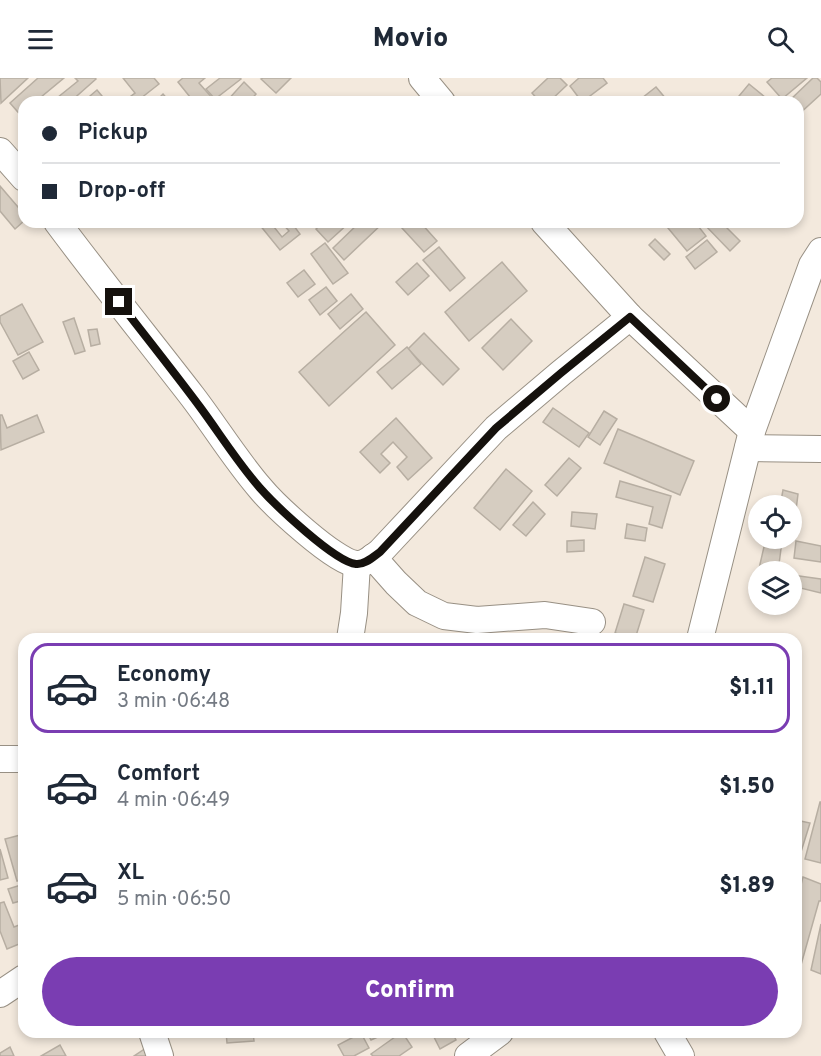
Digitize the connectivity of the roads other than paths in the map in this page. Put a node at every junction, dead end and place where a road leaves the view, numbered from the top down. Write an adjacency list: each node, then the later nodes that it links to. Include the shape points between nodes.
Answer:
1 (422, 78): 2 (street)
2 (437, 96)
3 (0, 151): 4 (street)
4 (18, 171)
5 (62, 228): 11 (street, via 260,488 316,540 348,561)
6 (549, 228): 8 (street)
7 (821, 251): 9 (street, via 812,265)
8 (630, 317): 9 (street); 11 (street, via 496,428 380,552)
9 (750, 440): 10 (street); 14 (street)
10 (821, 450)
11 (365, 561): 12 (street, via 417,603 444,615 477,620 545,615); 13 (street)
12 (592, 622)
13 (351, 633)
14 (702, 633)
15 (0, 759): 16 (street)
16 (18, 759)
17 (18, 982): 18 (street)
18 (0, 994)
19 (154, 1038): 22 (street)
20 (492, 1038): 23 (street)
21 (670, 1038): 24 (street)
22 (160, 1056)
23 (468, 1056)
24 (681, 1056)

